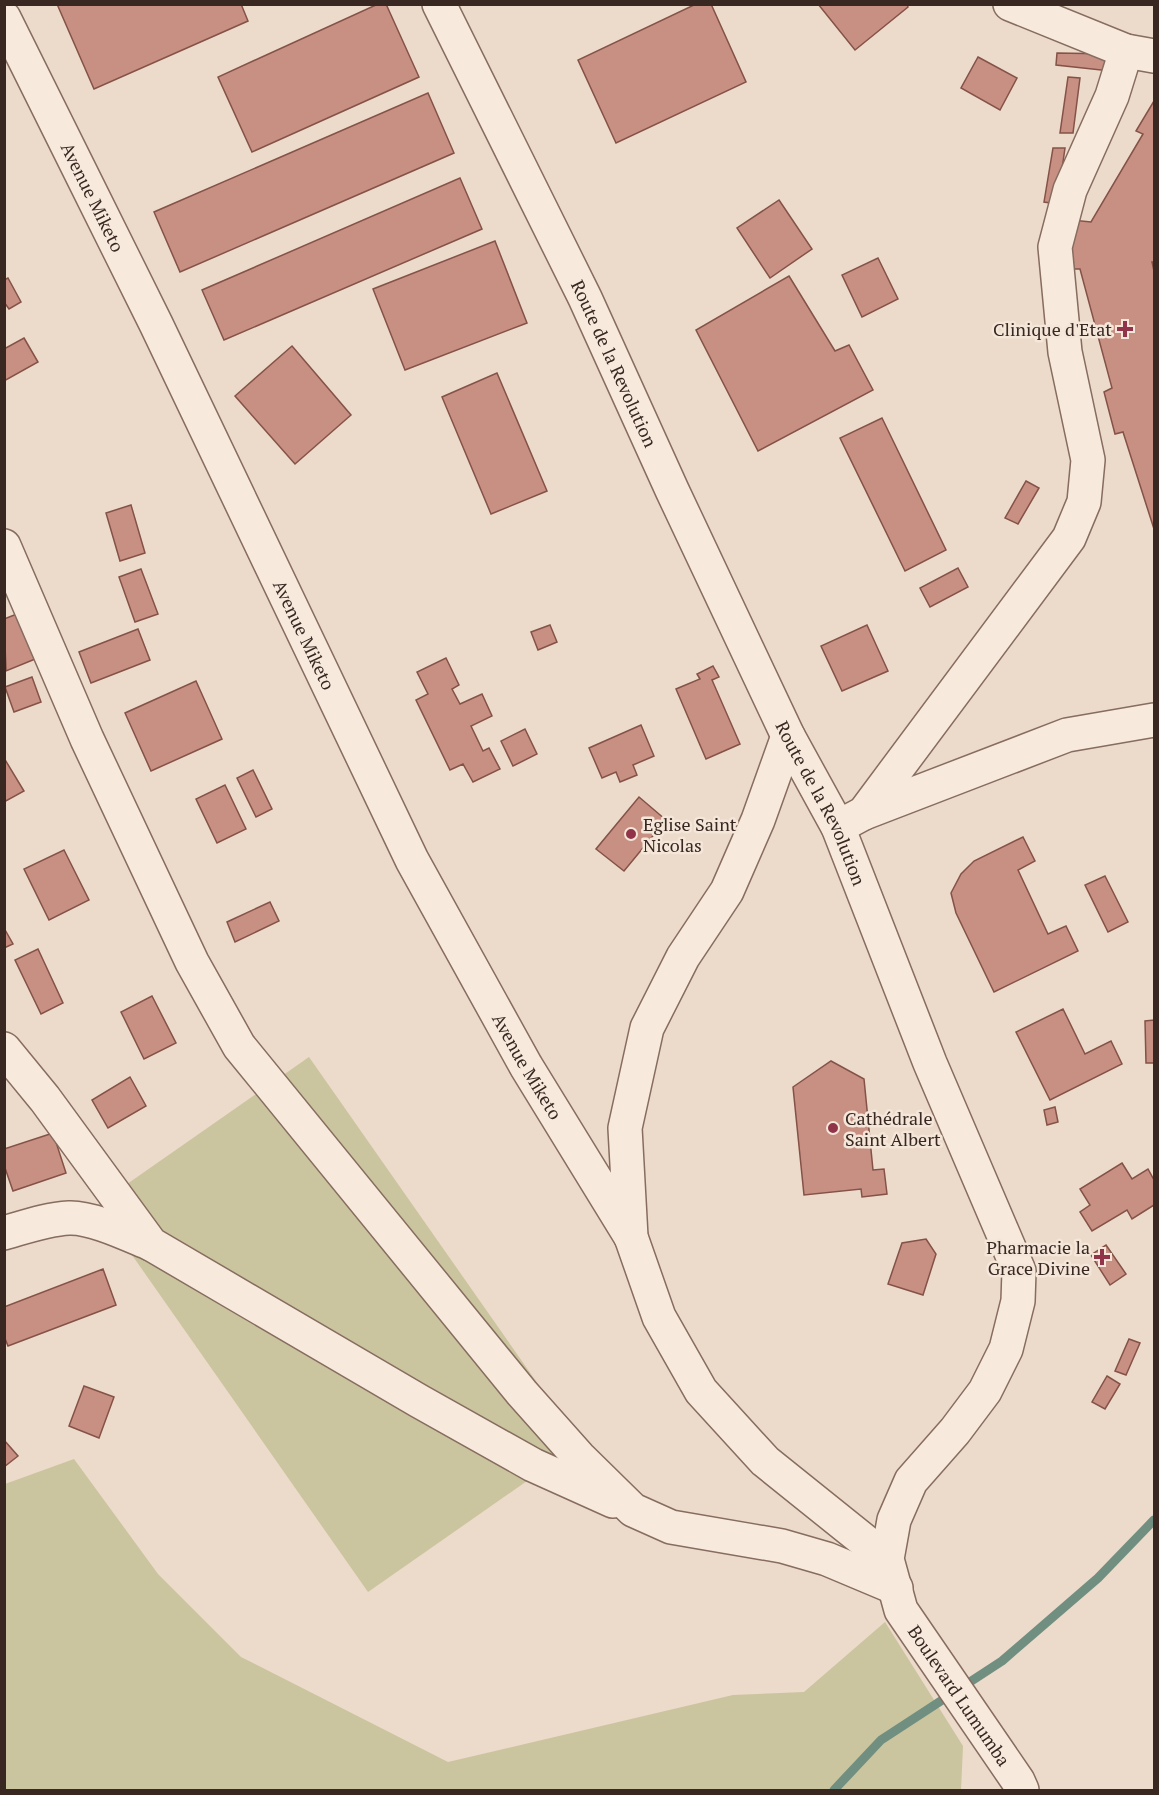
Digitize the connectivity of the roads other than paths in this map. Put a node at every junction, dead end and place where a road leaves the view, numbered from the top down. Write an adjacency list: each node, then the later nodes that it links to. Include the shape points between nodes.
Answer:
1 (439, 4): 7 (street, Route de la Revolution, via 585,298)
2 (1010, 4): 4 (street)
3 (4, 18): 11 (street, Avenue Miketo, via 156,324 412,860 526,1066)
4 (1140, 53): 8 (street, via 1112,96 1070,190 1055,247 1065,352 1088,460 1084,502 1069,538)
5 (4, 546): 13 (street, via 92,750 192,962 239,1046 522,1393)
6 (1155, 720): 8 (street, via 1067,735)
7 (788, 736): 8 (street, Route de la Revolution); 11 (street, via 727,891 683,957 647,1028 625,1128)
8 (851, 820): 14 (street, Route de la Revolution, via 930,1063 1019,1271 1018,1301 1006,1349 985,1391 911,1481 894,1520)
9 (4, 1049): 12 (street)
10 (4, 1233): 12 (street, via 38,1222 71,1218 102,1225)
11 (631, 1236): 14 (street, Boulevard Lumumba, via 659,1317 701,1391 765,1461)
12 (150, 1244): 13 (street, via 534,1465)
13 (633, 1510): 14 (street, via 671,1527 782,1546 827,1559)
14 (895, 1586): 15 (street, Boulevard Lumumba)
15 (1020, 1786)

